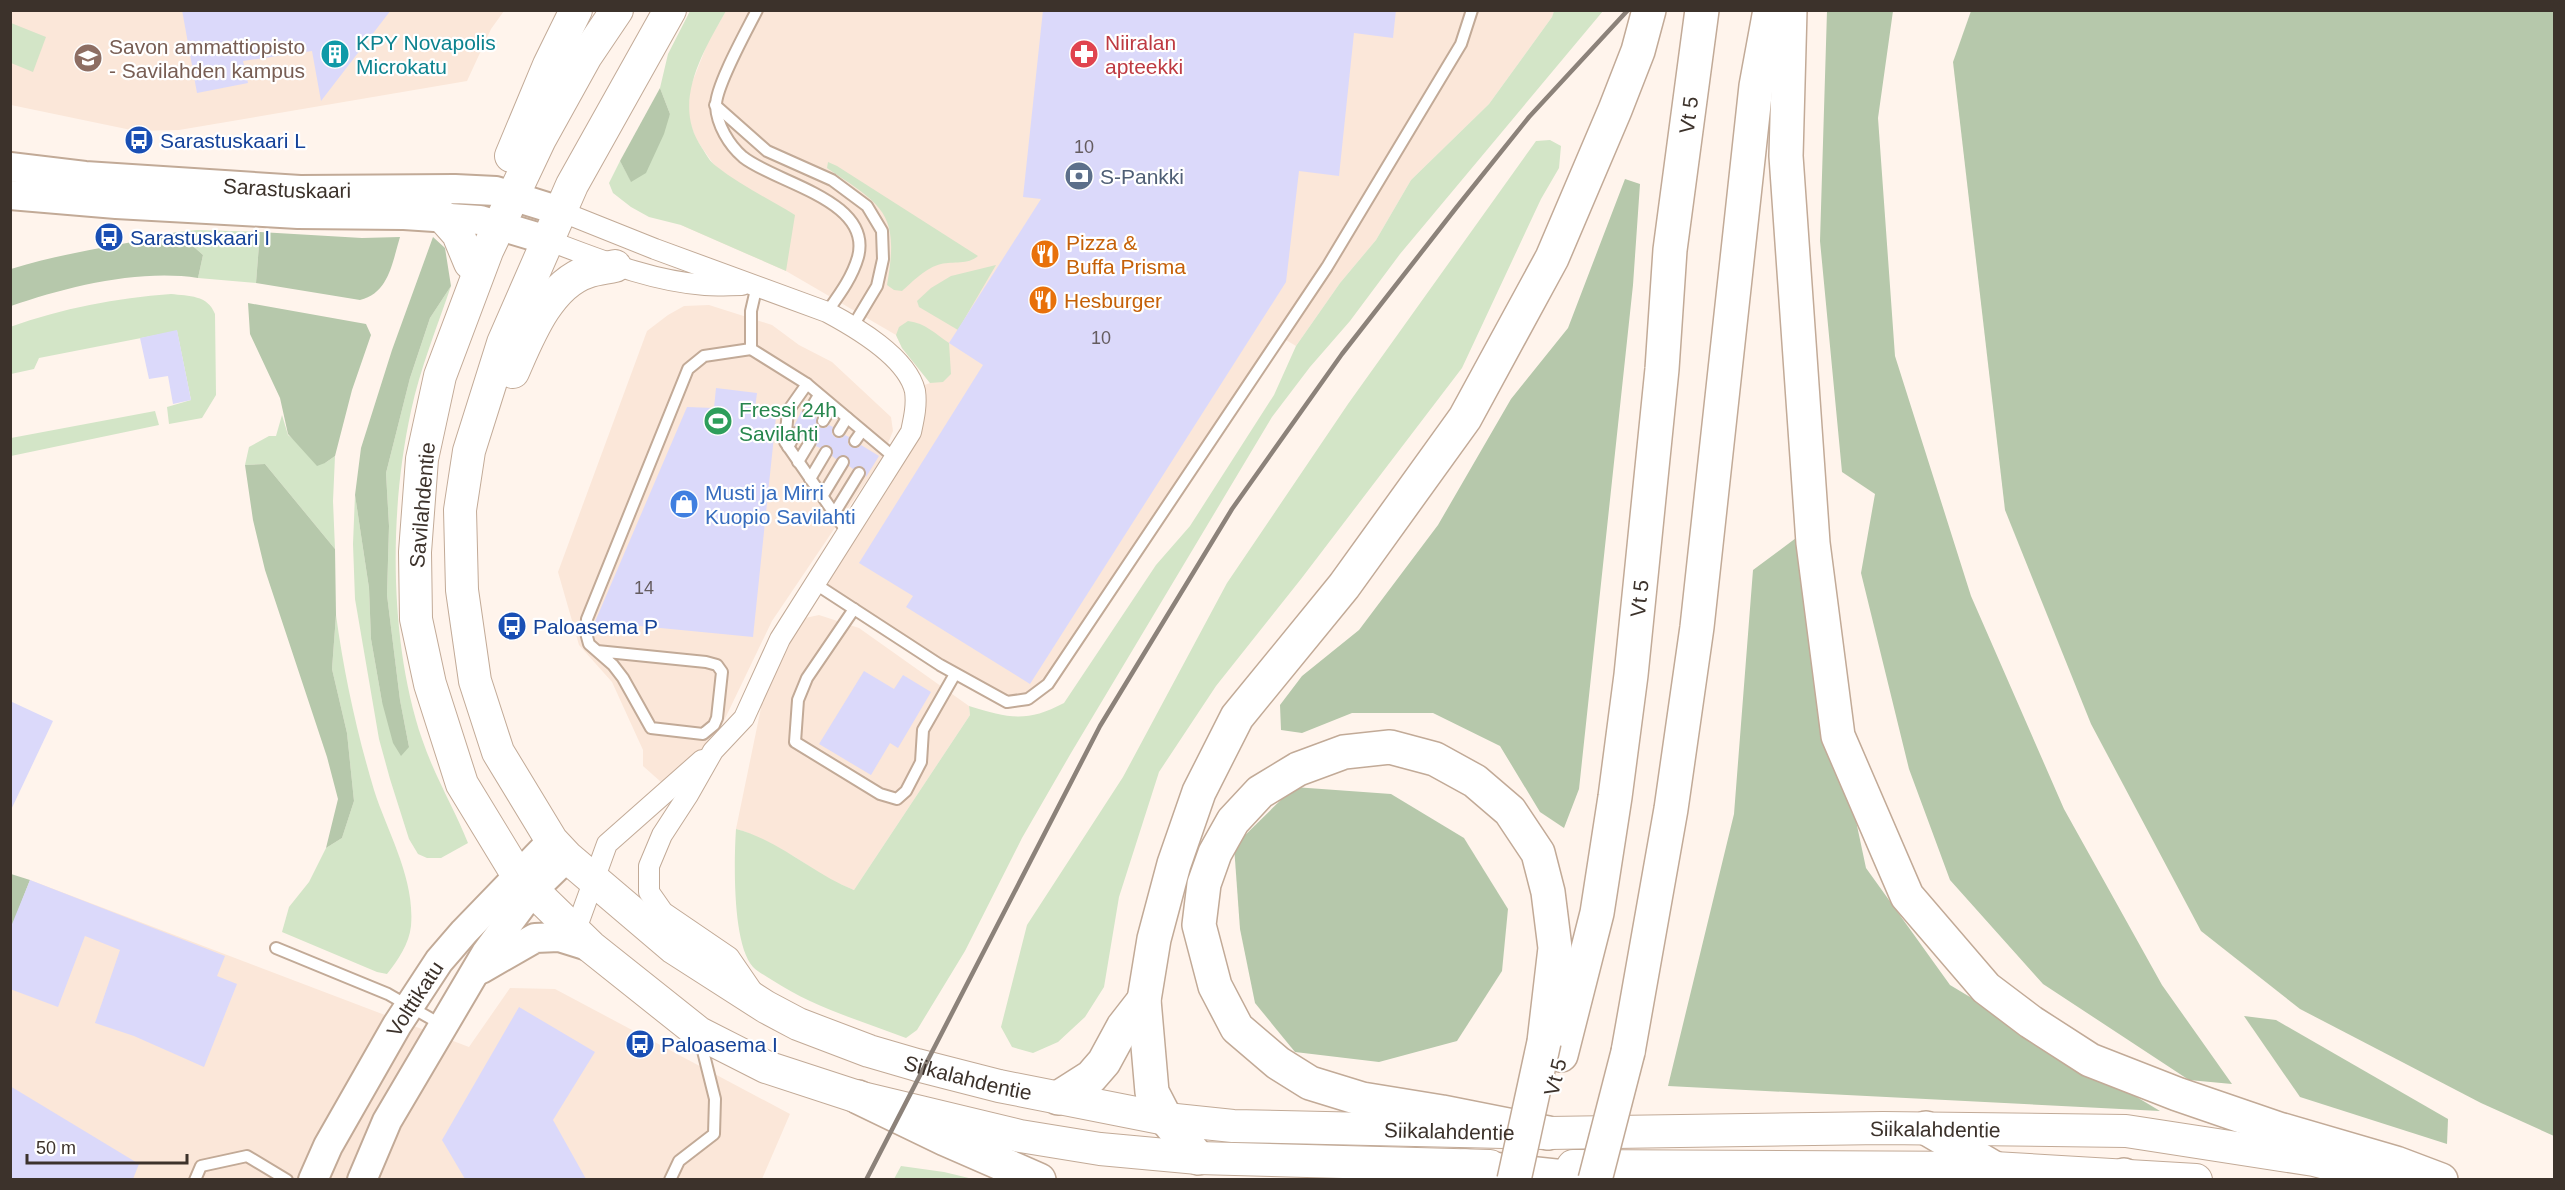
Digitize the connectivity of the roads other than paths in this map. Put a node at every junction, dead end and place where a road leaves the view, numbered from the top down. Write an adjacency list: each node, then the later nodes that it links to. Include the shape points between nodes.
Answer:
1 (576, 10): 12 (main road, via 549,65)
2 (616, 10): 12 (main road, Savilahdentie)
3 (757, 10): 10 (lane)
4 (1472, 10): 50 (lane, via 1461,44 1327,267 1048,684 1028,699 1007,702)
5 (1648, 10): 60 (highway, via 1638,51 1552,258 1466,418 1344,586 1237,717 1199,792 1173,864)
6 (1702, 10): 65 (highway, Vt 5, via 1670,250 1662,369 1617,786 1597,913)
7 (1770, 10): 66 (highway, via 1756,86 1697,627)
8 (1790, 10): 88 (highway, via 1786,156 1813,543 1835,714 1838,736 1907,896 1986,988 2090,1060 2279,1129)
9 (670, 13): 14 (main road, Savilahdentie)
10 (715, 105): 22 (lane, via 721,131 743,157 841,208 858,235 859,255 853,270); 23 (lane, via 767,151 831,180 867,206 882,231 883,259 877,286)
11 (10, 167): 12 (street, Sarastuskaari, via 85,176 300,190 455,189)
12 (506, 194): 14 (street, Sarastuskaari); 16 (main road, Savilahdentie)
13 (10, 195): 15 (street, Sarastuskaari, via 116,204)
14 (560, 211): 17 (main road, Savilahdentie); 20 (street)
15 (443, 218): 16 (street, Sarastuskaari); 18 (main road, via 458,234)
16 (493, 223): 17 (street, Sarastuskaari); 18 (main road); 21 (main road, Savilahdentie)
17 (547, 240): 19 (street); 37 (main road, Savilahdentie, via 503,343)
18 (470, 263): 21 (main road)
19 (615, 266): 20 (street, via 705,285); 37 (main road, via 585,272 562,288 529,337 488,430)
20 (757, 285): 22 (street); 24 (lane, via 751,311)
21 (469, 299): 56 (main road, Savilahdentie, via 440,376 422,459 415,552 416,619 430,684 462,784)
22 (827, 312): 23 (street)
23 (853, 326): 39 (street, via 904,370 914,389 916,411 911,432)
24 (751, 349): 25 (lane); 49 (lane, via 704,356 688,369 587,619 589,644)
25 (807, 384): 26 (lane); 36 (lane, via 788,411 784,442)
26 (819, 395): 27 (lane); 28 (lane)
27 (832, 405): 29 (lane); 30 (lane)
28 (809, 412)
29 (847, 418): 31 (lane); 32 (lane)
30 (823, 421)
31 (862, 430): 34 (lane); 39 (lane, via 874,447)
32 (839, 431)
33 (796, 433): 36 (lane)
34 (855, 441)
35 (810, 442): 40 (lane)
36 (788, 447): 40 (lane)
37 (469, 451): 54 (main road, Savilahdentie, via 460,510 462,590 475,681 498,752)
38 (826, 452): 43 (lane)
39 (896, 458): 46 (street)
40 (798, 462): 43 (lane)
41 (843, 462): 44 (lane)
42 (859, 473): 45 (lane)
43 (810, 479): 44 (lane)
44 (823, 495): 45 (lane)
45 (835, 512): 46 (lane)
46 (847, 532): 47 (street)
47 (814, 583): 48 (lane); 52 (street, via 780,639)
48 (854, 609): 50 (lane); 50 (lane, via 807,678 798,700 795,742 880,794 897,799 921,762 923,730)
49 (597, 651): 51 (lane, via 623,678 651,728 703,734); 51 (lane, via 717,665 722,672)
50 (955, 674)
51 (717, 718): 52 (lane)
52 (744, 718): 53 (street)
53 (713, 750): 55 (street, via 607,844); 61 (street, via 662,835 649,866 649,892 663,912 729,957)
54 (560, 849): 55 (main road, Siikalahdentie); 56 (street, Volttikatu)
55 (594, 880): 57 (street); 61 (main road, Siikalahdentie, via 674,948)
56 (525, 883): 57 (main road, Siikalahdentie); 59 (street, Volttikatu); 62 (street, Volttikatu, via 445,954)
57 (583, 939): 59 (street, Volttikatu, via 535,938); 64 (main road, Siikalahdentie)
58 (276, 948): 62 (lane)
59 (477, 971): 63 (street, Volttikatu)
60 (1144, 1000): 68 (highway, via 1091,1077); 69 (highway, via 1152,1092)
61 (761, 1003): 68 (main road, Siikalahdentie, via 798,1024 869,1051)
62 (409, 1006): 63 (lane); 78 (street, Volttikatu)
63 (443, 1025): 79 (street, Volttikatu, via 387,1121)
64 (699, 1033): 67 (main road, Siikalahdentie, via 766,1067); 80 (lane, via 714,1099 714,1134 679,1161)
65 (1552, 1049): 71 (highway, via 1555,948 1538,853 1510,811 1475,781 1435,759 1390,747 1344,752 1298,769 1260,792 1233,821 1204,884 1199,925 1215,986 1237,1028 1278,1063 1310,1083 1362,1100); 82 (highway, bridge); 83 (highway, Vt 5)
66 (1633, 1052): 84 (highway, bridge); 85 (highway)
67 (858, 1097): 72 (main road, Siikalahdentie, via 1020,1136 1100,1149); 81 (highway)
68 (1058, 1098): 69 (main road, Siikalahdentie)
69 (1166, 1119): 71 (main road, Siikalahdentie, via 1233,1126); 72 (highway)
70 (1926, 1128): 71 (main road, Siikalahdentie); 74 (highway); 87 (main road, Siikalahdentie, via 2126,1131 2314,1160)
71 (1548, 1133)
72 (1198, 1158): 73 (main road, Siikalahdentie)
73 (1464, 1166): 74 (main road, Siikalahdentie); 84 (highway)
74 (1996, 1174): 75 (main road, Siikalahdentie)
75 (2120, 1177): 86 (main road, Siikalahdentie)
76 (195, 1179): 77 (lane, via 201,1166 247,1156)
77 (287, 1179)
78 (313, 1179)
79 (362, 1179)
80 (670, 1179)
81 (1039, 1179)
82 (1514, 1179)
83 (1530, 1179)
84 (1594, 1179)
85 (1614, 1179)
86 (2196, 1179)
87 (2393, 1179)
88 (2441, 1179)

